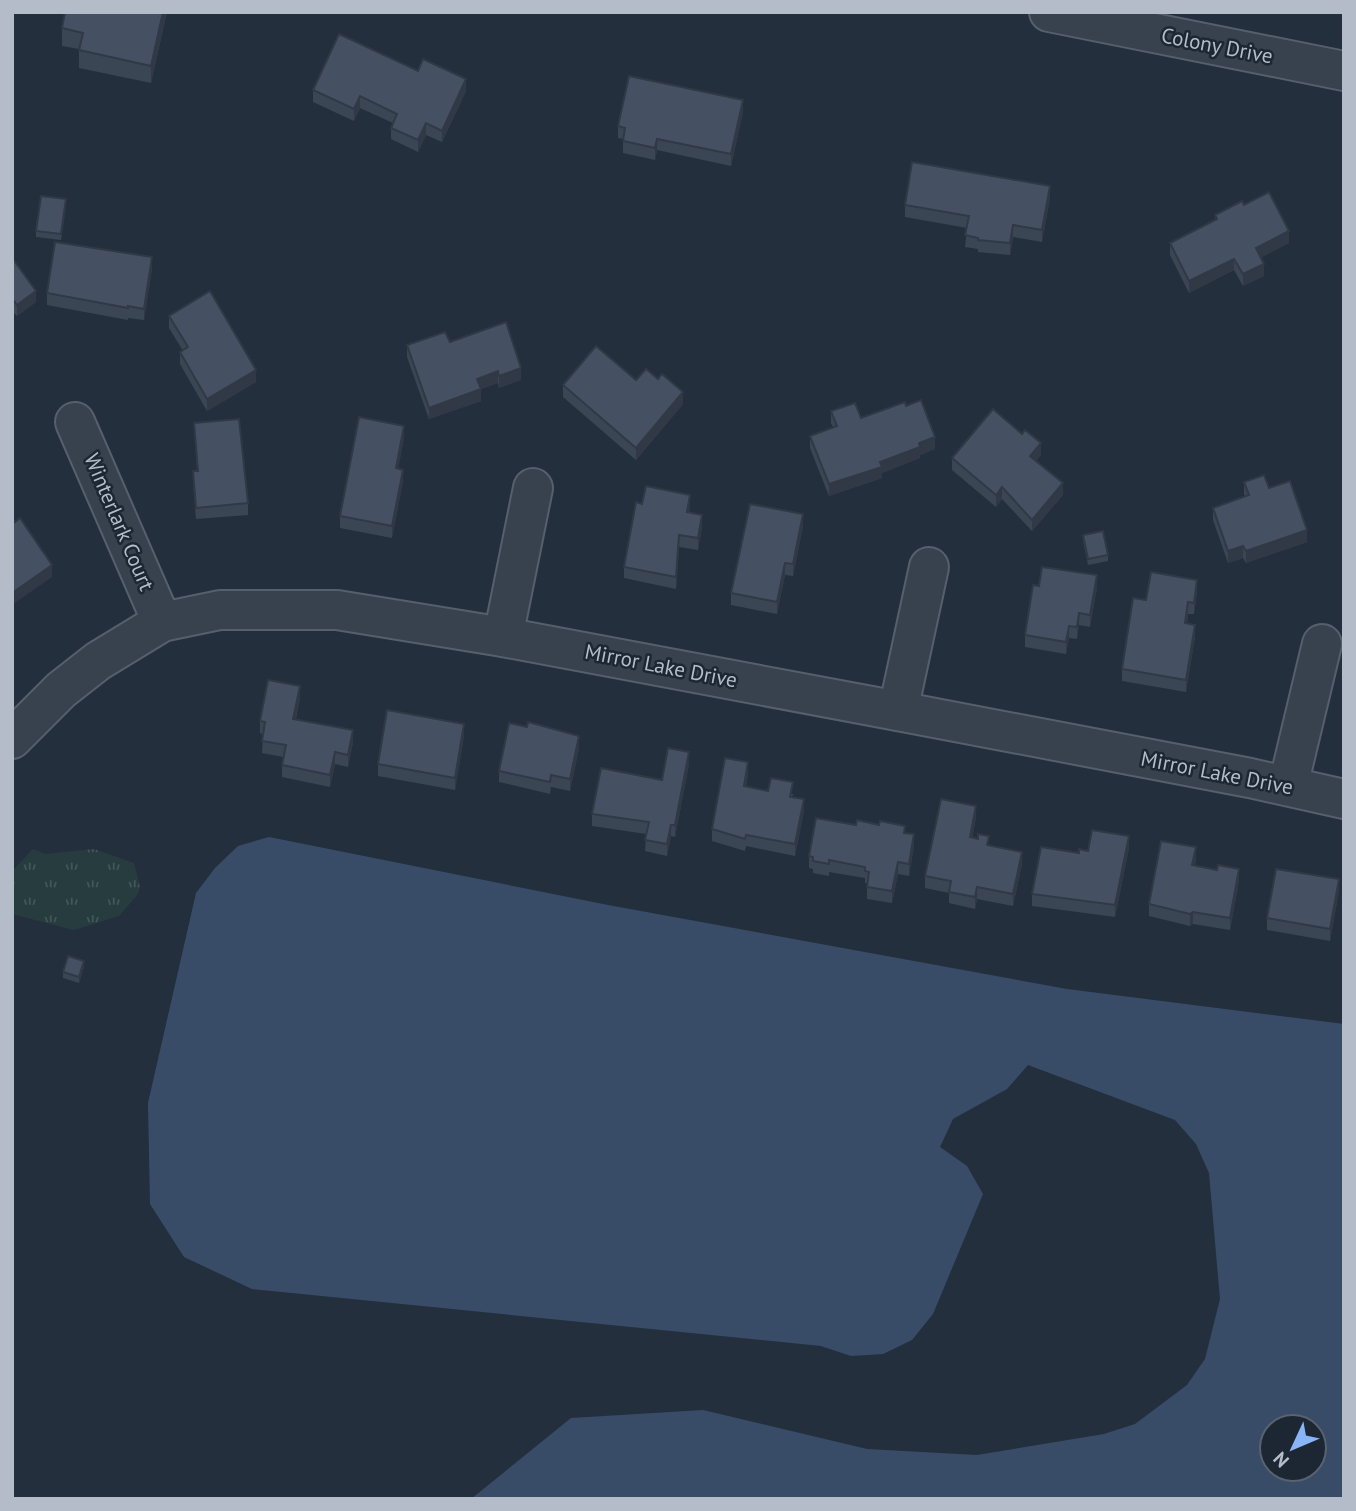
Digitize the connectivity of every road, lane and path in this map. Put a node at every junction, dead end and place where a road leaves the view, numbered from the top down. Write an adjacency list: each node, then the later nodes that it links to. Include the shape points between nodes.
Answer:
1 (1049, 12): 2 (street, Colony Drive)
2 (1344, 71)
3 (75, 422): 6 (street, Winterlark Court)
4 (533, 488): 7 (street)
5 (929, 567): 9 (street)
6 (162, 622): 7 (street, Mirror Lake Drive, via 220,610 337,610); 10 (street, Mirror Lake Drive, via 98,661)
7 (503, 637): 9 (street, Mirror Lake Drive)
8 (1322, 644): 11 (street)
9 (898, 711): 11 (street, Mirror Lake Drive)
10 (12, 739)
11 (1288, 786): 12 (street, Mirror Lake Drive)
12 (1344, 799)

